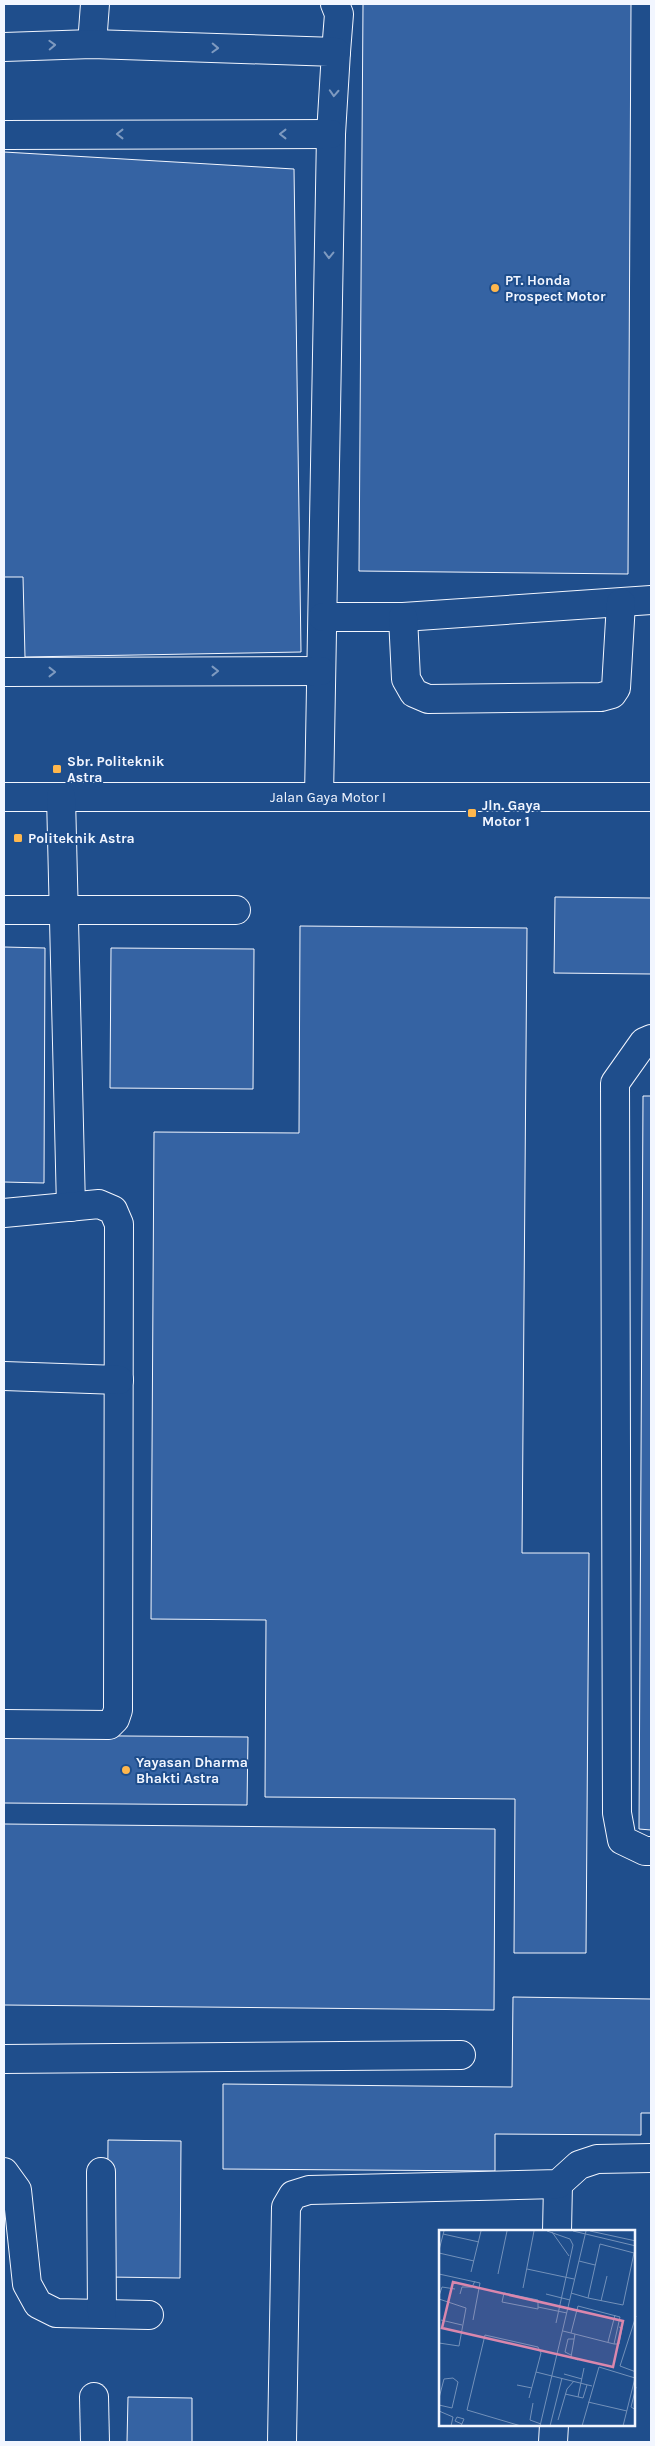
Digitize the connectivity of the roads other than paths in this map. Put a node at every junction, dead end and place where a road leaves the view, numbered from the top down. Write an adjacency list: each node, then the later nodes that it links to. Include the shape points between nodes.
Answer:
1 (95, 4): 3 (street)
2 (335, 4): 5 (street, via 339,14)
3 (92, 44): 4 (street, one-way to 3); 5 (street, one-way to 5)
4 (4, 47)
5 (336, 52): 6 (street, one-way to 6)
6 (331, 134): 7 (street, one-way to 7); 11 (street, one-way to 11)
7 (4, 135)
8 (651, 600): 9 (street)
9 (620, 603): 10 (street); 10 (street, via 616,688 612,694 601,697 428,699 414,693 406,679)
10 (403, 617): 11 (street)
11 (322, 618): 12 (street)
12 (321, 671): 13 (street, one-way to 12); 16 (street)
13 (4, 672)
14 (61, 796): 15 (street, Jalan Gaya Motor I); 16 (street, Jalan Gaya Motor I); 19 (street)
15 (4, 797)
16 (319, 797): 17 (street, Jalan Gaya Motor I)
17 (651, 797)
18 (4, 910): 19 (street)
19 (64, 910): 20 (street); 22 (street)
20 (236, 910)
21 (651, 1039): 27 (street, via 644,1042 615,1083 617,1813 622,1840)
22 (71, 1207): 23 (street); 25 (street, via 99,1204 113,1210 119,1224)
23 (4, 1213)
24 (4, 1376): 25 (street)
25 (119, 1380): 26 (street, via 118,1710 115,1719 109,1725)
26 (4, 1724)
27 (651, 1851)
28 (461, 2055): 29 (street)
29 (4, 2060)
30 (651, 2158): 33 (street, via 597,2159 579,2165)
31 (4, 2172): 35 (street, via 17,2190 27,2284 38,2304 56,2313)
32 (101, 2172): 35 (street)
33 (558, 2184): 34 (street); 40 (street, via 309,2190 293,2195 286,2207)
34 (557, 2230)
35 (102, 2314): 36 (street)
36 (149, 2316)
37 (94, 2397): 39 (street)
38 (554, 2426): 41 (street)
39 (95, 2442)
40 (282, 2442)
41 (553, 2442)

